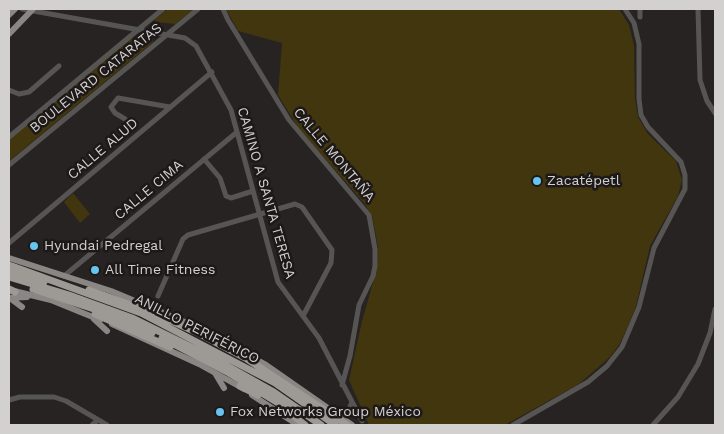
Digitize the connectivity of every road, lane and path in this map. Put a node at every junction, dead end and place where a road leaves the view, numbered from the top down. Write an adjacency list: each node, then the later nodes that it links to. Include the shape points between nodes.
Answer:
1 (15, 9): 10 (main road)
2 (22, 9): 9 (street)
3 (162, 9): 12 (street, BOULEVARD CATARATAS)
4 (198, 9): 13 (street, BOULEVARD CATARATAS)
5 (223, 9): 49 (street, CALLE MONTAÑA, via 289,120 369,215 376,249 375,266 359,305)
6 (625, 9): 66 (street, via 634,23 639,44 641,115 648,128 681,162 686,175 685,189 654,248 639,307 622,347 588,382)
7 (640, 9): 11 (street)
8 (698, 9): 21 (street, via 700,80)
9 (32, 10): 12 (street); 14 (main road)
10 (9, 15)
11 (640, 18)
12 (139, 28): 15 (street); 24 (street, BOULEVARD CATARATAS)
13 (175, 28): 15 (street, BOULEVARD CATARATAS); 16 (street, CAMINO A SANTA TERESA)
14 (9, 34)
15 (167, 34): 16 (street); 26 (street, BOULEVARD CATARATAS)
16 (185, 38): 18 (street, CAMINO A SANTA TERESA, via 199,50)
17 (59, 66): 19 (street, via 29,92 19,94)
18 (212, 72): 20 (street, CALLE ALUD); 23 (street, CAMINO A SANTA TERESA, via 228,102)
19 (9, 90)
20 (170, 107): 22 (street, via 118,98 112,107); 29 (street, CALLE ALUD)
21 (715, 113)
22 (125, 119)
23 (237, 132): 25 (street, CALLE CIMA); 27 (street, CAMINO A SANTA TERESA)
24 (9, 137)
25 (204, 159): 27 (street, via 220,178 226,196 231,198); 33 (street, CALLE CIMA)
26 (9, 165)
27 (253, 191): 28 (street, CAMINO A SANTA TERESA)
28 (259, 214): 39 (street, via 185,236); 43 (street, CAMINO A SANTA TERESA, via 278,282); 43 (street, via 290,204 298,205 330,243 331,263)
29 (9, 243)
30 (9, 258): 33 (main road)
31 (9, 266): 64 (highway, ANILLO PERIFÉRICO, via 141,313 275,383)
32 (9, 271): 36 (highway)
33 (64, 276): 65 (main road, via 114,292 217,338 266,365)
34 (9, 277): 37 (highway)
35 (9, 282): 54 (highway, ANILLO PERIFÉRICO, via 109,314 152,333 229,373)
36 (49, 284): 63 (highway, via 143,318 179,336 277,389); 65 (highway, via 85,288 196,332 247,359)
37 (41, 287): 60 (highway, via 197,359 268,399); 62 (highway, via 132,318 207,354 272,391)
38 (10, 294): 40 (main road); 42 (main road, via 51,300)
39 (158, 296)
40 (22, 307)
41 (715, 309): 67 (street, via 695,370 678,398)
42 (92, 316): 44 (main road); 45 (main road)
43 (303, 316): 49 (street, CAMINO A SANTA TERESA, via 319,338)
44 (107, 330)
45 (145, 341): 46 (main road); 47 (main road)
46 (152, 350)
47 (214, 372): 48 (main road); 50 (main road)
48 (240, 386): 54 (highway); 59 (main road)
49 (342, 386): 52 (street, CAMINO A SANTA TERESA)
50 (224, 388)
51 (9, 400): 55 (street, via 27,396 54,397)
52 (352, 402): 53 (street); 56 (street, CAMINO A SANTA TERESA)
53 (345, 412)
54 (302, 417): 61 (highway, ANILLO PERIFÉRICO)
55 (98, 420): 57 (street); 58 (street)
56 (362, 421)
57 (92, 425)
58 (107, 425)
59 (298, 425)
60 (305, 425)
61 (313, 425)
62 (321, 425)
63 (328, 425)
64 (336, 425)
65 (351, 425)
66 (513, 425)
67 (653, 425)

